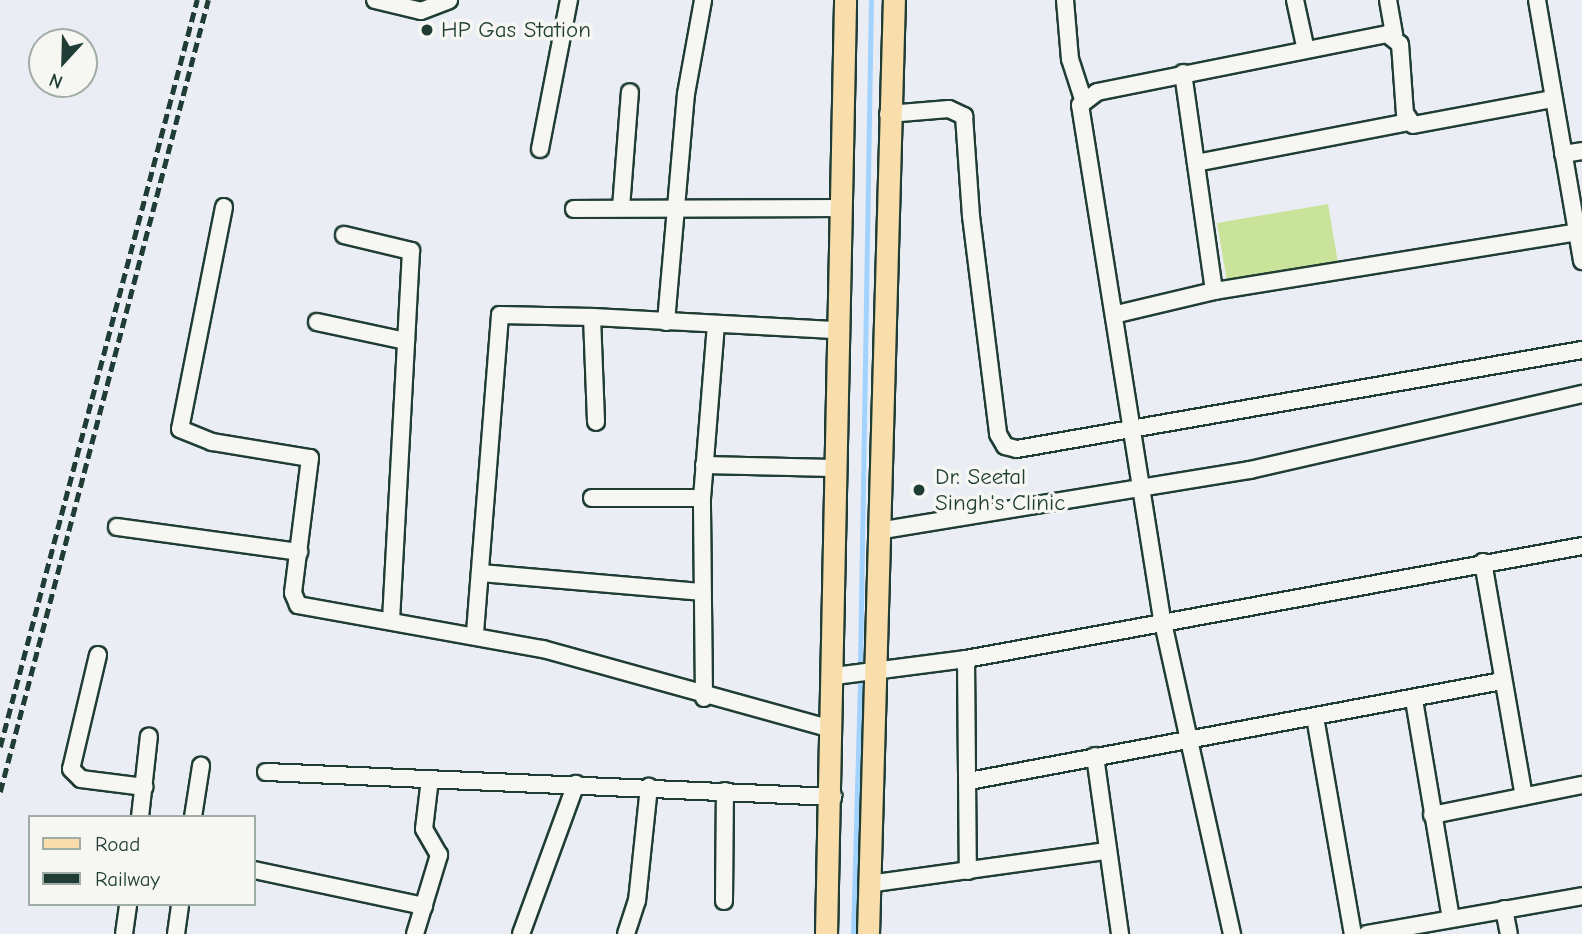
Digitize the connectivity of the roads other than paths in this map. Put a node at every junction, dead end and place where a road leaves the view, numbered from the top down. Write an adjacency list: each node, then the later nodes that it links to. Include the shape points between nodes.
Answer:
1 (375, 0): 2 (street, via 421,11)
2 (449, 0)
3 (569, 0): 19 (street)
4 (703, 0): 23 (street, via 686,94)
5 (845, 0): 26 (main road)
6 (894, 0): 17 (main road)
7 (1065, 0): 15 (street, via 1070,59)
8 (1295, 0): 12 (street)
9 (1388, 0): 11 (street)
10 (1537, 0): 16 (street)
11 (1394, 35): 12 (street); 18 (street)
12 (1305, 46): 13 (street)
13 (1183, 73): 15 (street); 22 (street)
14 (630, 92): 25 (street)
15 (1083, 99): 32 (street, via 1080,119)
16 (1552, 99): 18 (street, via 1417,126); 21 (street)
17 (888, 114): 42 (street, via 949,109 961,112 967,124 971,216 1002,442 1017,449); 49 (main road)
18 (1408, 122): 22 (street)
19 (540, 149)
20 (1582, 151): 21 (street)
21 (1563, 154): 28 (street)
22 (1196, 163): 31 (street)
23 (676, 205): 25 (street); 26 (street); 35 (street)
24 (224, 207): 51 (street, via 180,429 212,442 310,458)
25 (621, 208): 27 (street)
26 (837, 208): 37 (main road)
27 (574, 209)
28 (1577, 232): 30 (street); 31 (street)
29 (344, 235): 38 (street, via 411,251)
30 (1582, 261)
31 (1214, 291): 32 (street)
32 (1117, 314): 42 (street)
33 (592, 317): 35 (street); 41 (street); 53 (street, via 507,312 497,319)
34 (317, 322): 38 (street)
35 (666, 322): 36 (street)
36 (716, 325): 37 (street); 43 (street)
37 (835, 330): 44 (main road)
38 (406, 341): 55 (street)
39 (1582, 351): 42 (street)
40 (1582, 394): 45 (street, via 1250,470)
41 (596, 422)
42 (1133, 429): 45 (street)
43 (704, 465): 44 (street); 47 (street)
44 (833, 468): 61 (main road)
45 (1143, 487): 49 (street); 56 (street)
46 (592, 498): 47 (street)
47 (702, 498): 54 (street)
48 (117, 527): 51 (street)
49 (883, 530): 60 (main road)
50 (1581, 551): 52 (street)
51 (299, 552): 55 (street, via 293,593 298,605)
52 (1483, 562): 56 (street); 62 (street)
53 (481, 573): 54 (street); 57 (street)
54 (701, 592): 63 (street)
55 (391, 618): 57 (street)
56 (1163, 619): 59 (street); 68 (street)
57 (475, 633): 63 (street)
58 (98, 655): 76 (street, via 71,769 81,779)
59 (967, 659): 60 (street); 73 (street)
60 (874, 673): 61 (street); 87 (main road)
61 (841, 676): 66 (main road)
62 (1502, 681): 64 (street); 79 (street)
63 (704, 698): 66 (street)
64 (1414, 700): 65 (street); 83 (street)
65 (1315, 717): 68 (street); 105 (street)
66 (831, 729): 80 (main road)
67 (149, 736): 76 (street)
68 (1189, 737): 69 (street); 104 (street)
69 (1095, 756): 73 (street); 84 (street)
70 (201, 766): 82 (street)
71 (267, 772): 72 (street)
72 (430, 779): 74 (street); 92 (street, via 424,829 439,855)
73 (969, 782): 86 (street)
74 (576, 784): 77 (street); 99 (street)
75 (1582, 785): 79 (street)
76 (144, 787): 81 (street)
77 (649, 787): 78 (street); 100 (street, via 636,901)
78 (725, 791): 80 (street); 89 (street)
79 (1524, 796): 83 (street)
80 (833, 797): 101 (main road)
81 (140, 815)
82 (193, 815)
83 (1432, 815): 94 (street)
84 (1106, 851): 86 (street); 103 (street)
85 (256, 870): 92 (street)
86 (968, 871): 87 (street)
87 (868, 884): 102 (main road)
88 (1582, 895): 93 (street)
89 (724, 901)
90 (128, 906): 96 (street)
91 (180, 906): 97 (street)
92 (424, 906): 98 (street)
93 (1504, 909): 94 (street); 107 (street)
94 (1451, 918): 95 (street)
95 (1406, 931): 106 (street)
96 (124, 934)
97 (176, 934)
98 (415, 934)
99 (521, 934)
100 (626, 934)
101 (825, 934)
102 (868, 934)
103 (1120, 934)
104 (1232, 934)
105 (1353, 934)
106 (1367, 934)
107 (1509, 934)

